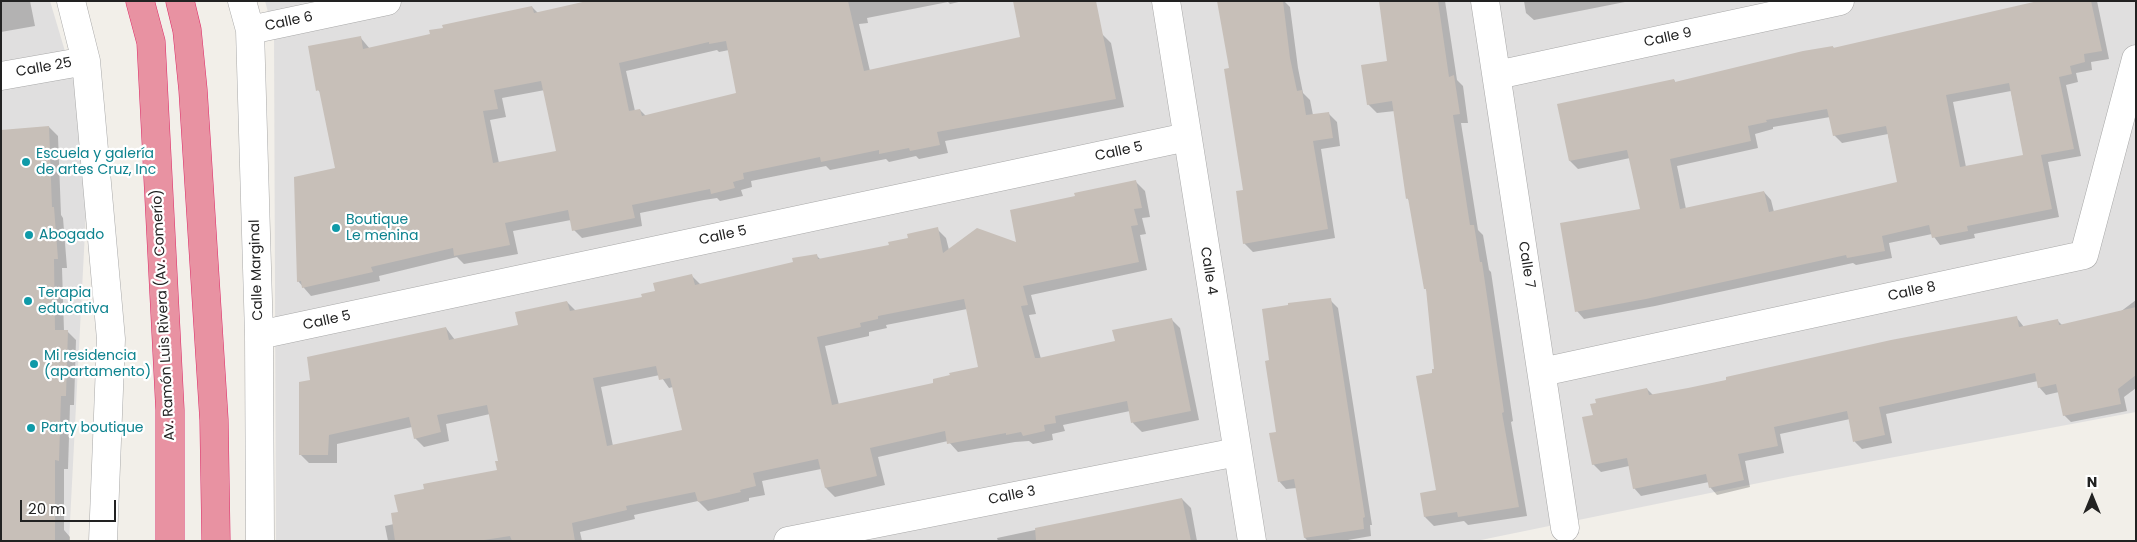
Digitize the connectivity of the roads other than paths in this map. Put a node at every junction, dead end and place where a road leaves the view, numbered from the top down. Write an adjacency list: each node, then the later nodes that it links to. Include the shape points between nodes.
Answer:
1 (71, 1): 11 (street)
2 (140, 1): 20 (highway, Av. Ramón Luis Rivera (Av. Comerío), via 151,42 170,410)
3 (180, 1): 21 (highway, via 187,30 193,90 214,420)
4 (242, 1): 9 (street, Calle Marginal)
5 (387, 1): 9 (street, Calle 6)
6 (1166, 1): 14 (street, Calle 4)
7 (1485, 1): 12 (street, Calle 7)
8 (1840, 1): 12 (street, Calle 9)
9 (250, 30): 15 (street, Calle Marginal)
10 (2136, 60): 16 (street, Calle 8, via 2084,255)
11 (86, 61): 13 (street, Calle 25); 19 (street, via 111,339)
12 (1497, 75): 16 (street, Calle 7)
13 (1, 76)
14 (1187, 137): 15 (street, Calle 5); 17 (street, Calle 4)
15 (259, 335): 22 (street, Calle Marginal)
16 (1542, 372): 18 (street, Calle 7)
17 (1237, 452): 23 (street, Calle 3); 24 (street, Calle 4)
18 (1565, 528)
19 (103, 541)
20 (170, 541)
21 (216, 541)
22 (260, 541)
23 (788, 541)
24 (1252, 541)

